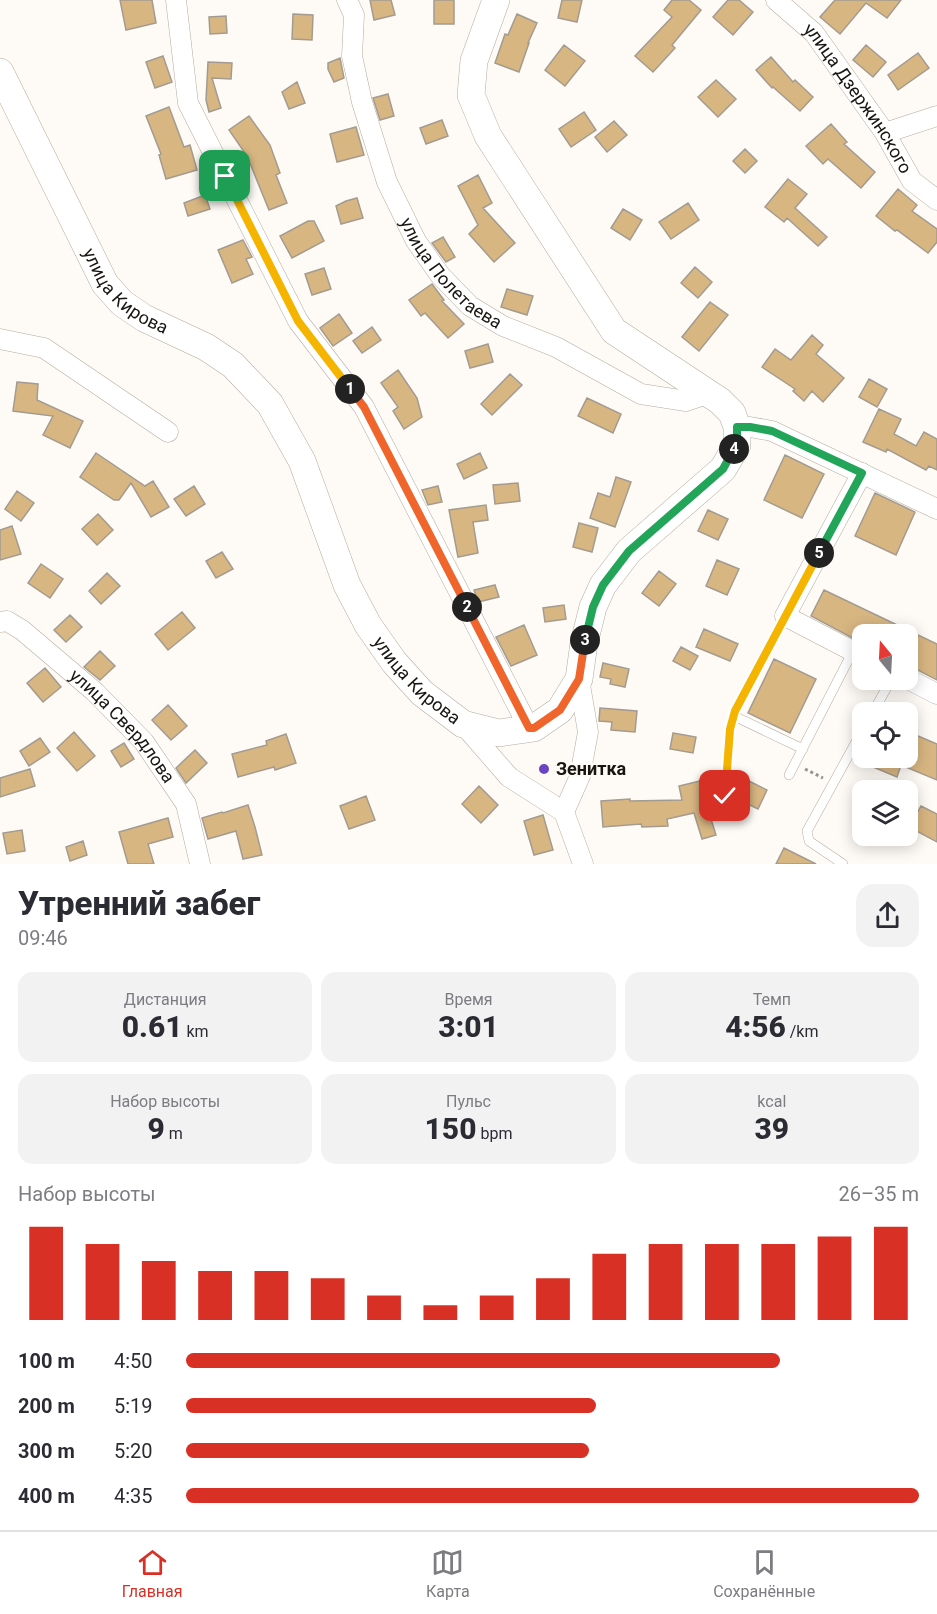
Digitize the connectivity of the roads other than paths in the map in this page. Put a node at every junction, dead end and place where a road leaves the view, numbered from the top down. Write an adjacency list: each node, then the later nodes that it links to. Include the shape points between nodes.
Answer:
1 (176, 0): 24 (street, via 188,103 298,321 364,407)
2 (347, 0): 10 (street, улица Полетаева, via 354,15 352,56 359,91 387,182 416,241 440,275 470,306 503,326 556,347 641,394 686,401)
3 (496, 0): 10 (main road, via 474,61 471,95 488,136 614,331)
4 (776, 0): 7 (street, улица Дзержинского, via 814,33)
5 (0, 72): 23 (main road, улица Кирова, via 105,284 122,303 144,318 206,347 233,365 270,404 302,461 347,585 368,625 422,693)
6 (937, 116): 7 (street)
7 (885, 133): 8 (street, улица Дзержинского, via 912,181)
8 (937, 200)
9 (0, 339): 12 (street, via 44,348)
10 (710, 393): 11 (main road, via 732,413)
11 (737, 427): 13 (street, via 772,431); 19 (main road, улица Кирова, via 737,445 723,469 629,551 603,585 593,607)
12 (168, 432)
13 (862, 473): 14 (street); 15 (street)
14 (937, 508)
15 (785, 616): 17 (street); 22 (lane)
16 (0, 622): 30 (street, улица Свердлова, via 7,621 22,630 95,692 144,742 186,804)
17 (852, 651)
18 (852, 664): 25 (lane)
19 (579, 679): 24 (main road, улица Кирова, via 560,710); 29 (street, via 588,732 580,776)
20 (918, 684): 21 (street)
21 (937, 694)
22 (734, 716): 25 (lane); 28 (lane)
23 (462, 724): 24 (main road, улица Кирова, via 499,733); 29 (street, via 509,777)
24 (529, 728)
25 (803, 749): 27 (lane)
26 (852, 749): 32 (lane, via 807,831 809,841)
27 (789, 775)
28 (725, 796)
29 (564, 812): 31 (street)
30 (200, 864)
31 (583, 864)
32 (843, 864)

